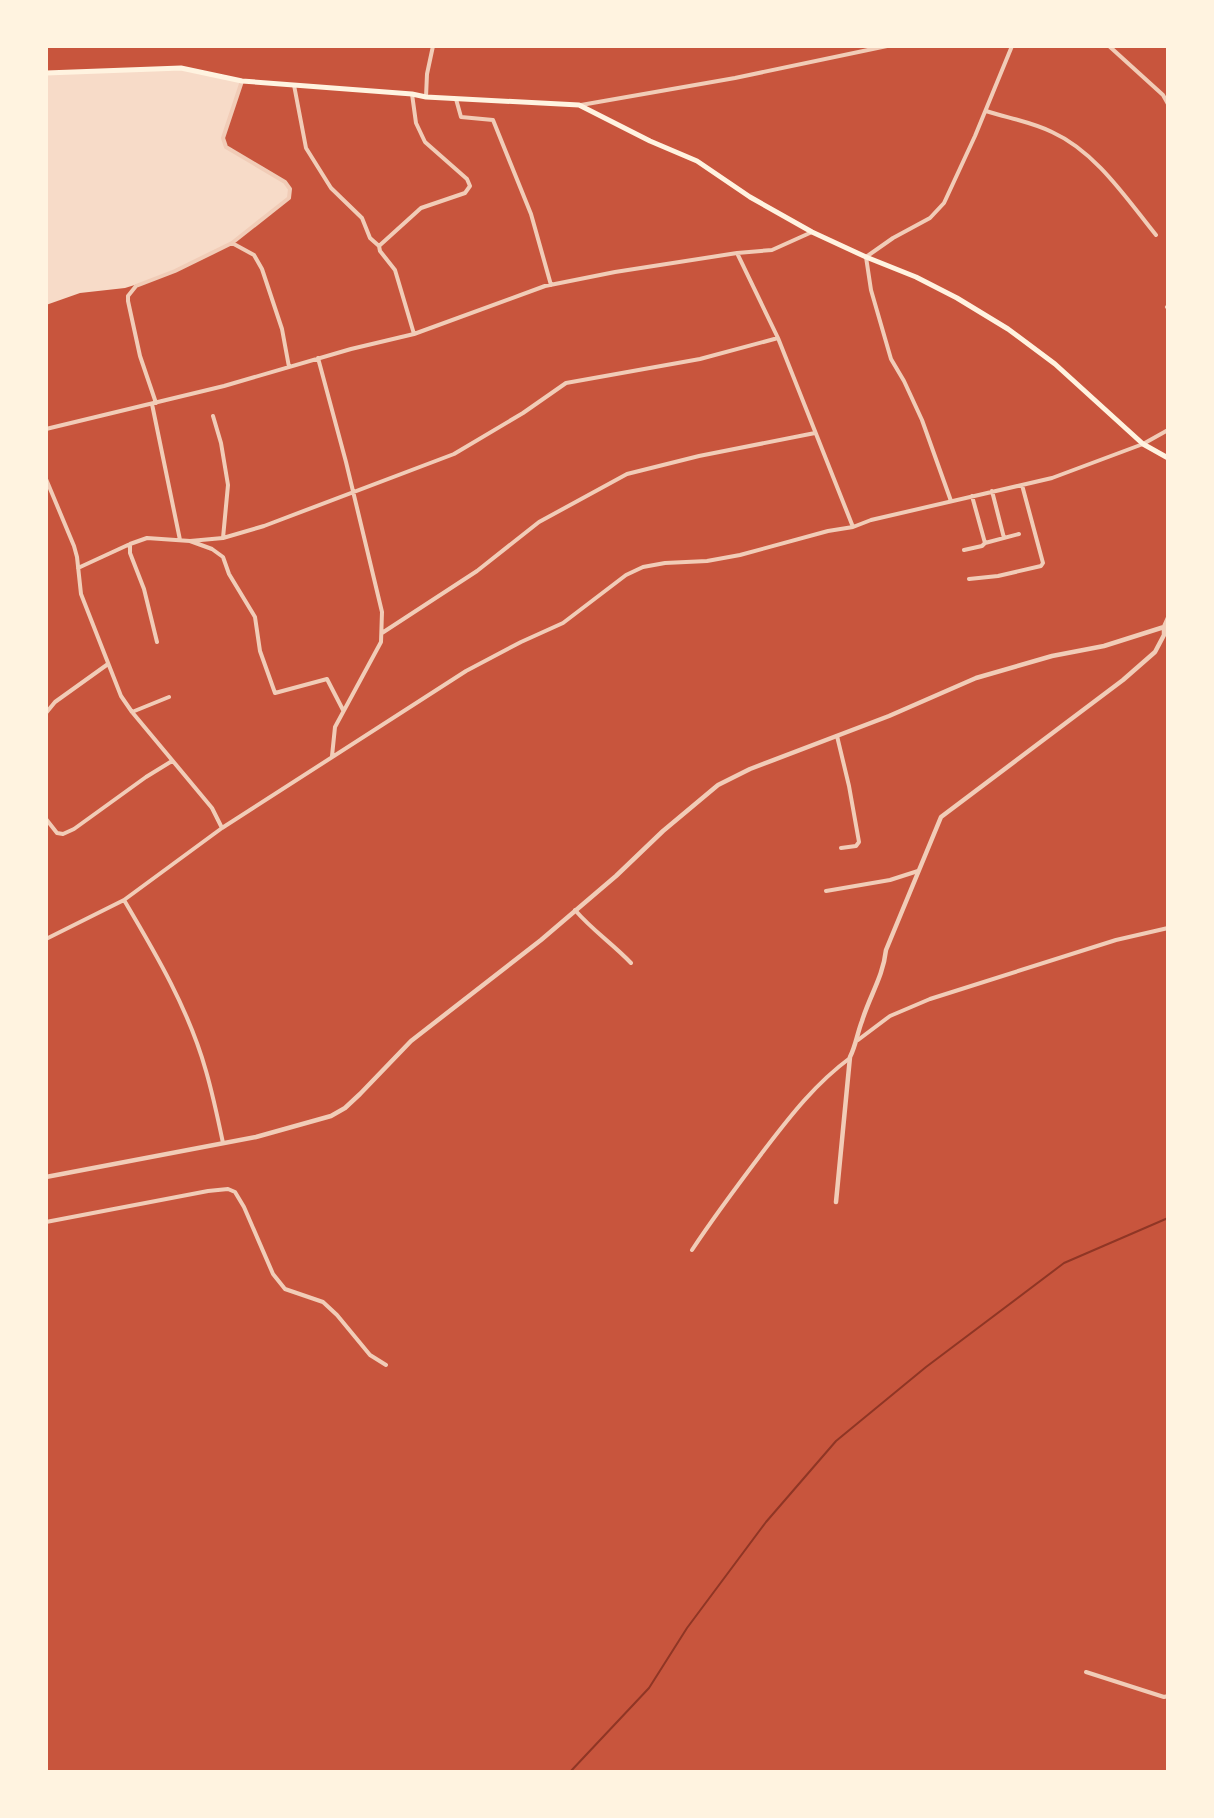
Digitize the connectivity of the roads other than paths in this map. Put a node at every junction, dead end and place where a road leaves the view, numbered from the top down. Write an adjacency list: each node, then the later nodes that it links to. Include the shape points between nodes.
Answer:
1 (433, 46): 9 (street)
2 (887, 46): 12 (street)
3 (1012, 46): 13 (street)
4 (1109, 46): 11 (street, via 1163,95)
5 (46, 73): 6 (main road, via 181,68)
6 (242, 81): 7 (main road); 16 (street, via 223,138 226,147 285,182 290,189 289,198)
7 (294, 85): 8 (main road); 17 (street, via 306,148 331,188 356,210 370,238)
8 (412, 94): 9 (main road); 17 (street, via 416,123 425,142 470,186 465,193 421,208)
9 (426, 97): 10 (main road)
10 (456, 99): 12 (main road); 20 (street, via 461,117 494,120 531,214)
11 (1167, 104)
12 (579, 105): 14 (main road, via 697,160 750,197)
13 (986, 111): 15 (street, via 1050,130 1079,149 1119,188); 19 (street, via 937,212)
14 (812, 232): 18 (street, via 772,250); 19 (main road)
15 (1156, 235)
16 (232, 243): 24 (street, via 254,255 262,269); 25 (street, via 136,286 128,296)
17 (379, 246): 21 (street, via 395,270)
18 (737, 252): 20 (street); 22 (street)
19 (866, 257): 30 (main road, via 916,277 1008,329 1055,364); 37 (street, via 891,359 922,420)
20 (551, 285): 21 (street)
21 (414, 334): 23 (street)
22 (778, 338): 29 (street); 35 (street, via 700,359 566,383 454,454)
23 (318, 358): 24 (street); 35 (street)
24 (290, 367): 25 (street)
25 (154, 403): 27 (street); 42 (street)
26 (213, 416): 40 (street, via 228,485)
27 (46, 429)
28 (1167, 430): 30 (street)
29 (815, 433): 38 (street); 51 (street, via 627,474 539,522 477,571)
30 (1143, 444): 31 (main road); 33 (street)
31 (1167, 458)
32 (46, 479): 47 (street, via 74,546)
33 (1022, 485): 34 (street); 48 (street, via 1043,563 998,576)
34 (992, 491): 36 (street); 41 (street)
35 (353, 493): 40 (street); 51 (street, via 380,603)
36 (972, 496): 37 (street); 44 (street)
37 (951, 501): 38 (street)
38 (853, 526): 59 (street, via 740,555 643,567 626,575 563,623 466,671)
39 (1019, 534): 41 (street)
40 (223, 538): 43 (street)
41 (1004, 538): 44 (street)
42 (180, 540): 43 (street); 45 (street, via 147,538)
43 (190, 541): 55 (street, via 223,557 255,617 260,651 275,693 327,679)
44 (985, 543): 46 (street)
45 (130, 544): 47 (street); 52 (street)
46 (964, 550)
47 (78, 568): 53 (street, via 81,594)
48 (969, 579)
49 (1167, 618): 50 (street)
50 (1164, 627): 58 (street, via 976,678); 64 (street, via 1155,652 1123,680 941,817)
51 (382, 633): 55 (street, via 381,642)
52 (157, 642)
53 (108, 664): 56 (street, via 116,687); 57 (street, via 55,702)
54 (169, 697): 56 (street)
55 (343, 710): 59 (street, via 335,727)
56 (132, 712): 60 (street)
57 (46, 713)
58 (837, 736): 63 (street, via 859,842); 67 (street, via 718,785)
59 (332, 757): 62 (street)
60 (172, 761): 61 (street, via 74,829 57,833); 62 (street, via 212,808)
61 (46, 819)
62 (222, 828): 66 (street)
63 (841, 848)
64 (918, 871): 65 (street); 71 (street, via 886,950 884,968)
65 (826, 891)
66 (124, 900): 69 (street); 73 (street, via 184,1012 206,1070)
67 (575, 910): 70 (street); 73 (street, via 411,1041 345,1108 287,1130)
68 (1167, 928): 71 (street, via 1116,940 930,999 890,1016)
69 (46, 939)
70 (631, 963)
71 (858, 1040): 72 (street)
72 (850, 1057): 75 (street); 77 (street, via 801,1103)
73 (223, 1143): 74 (street)
74 (46, 1177)
75 (836, 1202)
76 (46, 1222): 78 (street, via 228,1189 235,1192 244,1207 263,1256 285,1289 322,1302 370,1355)
77 (692, 1250)
78 (386, 1365)
79 (1086, 1672): 80 (street)
80 (1167, 1696)

